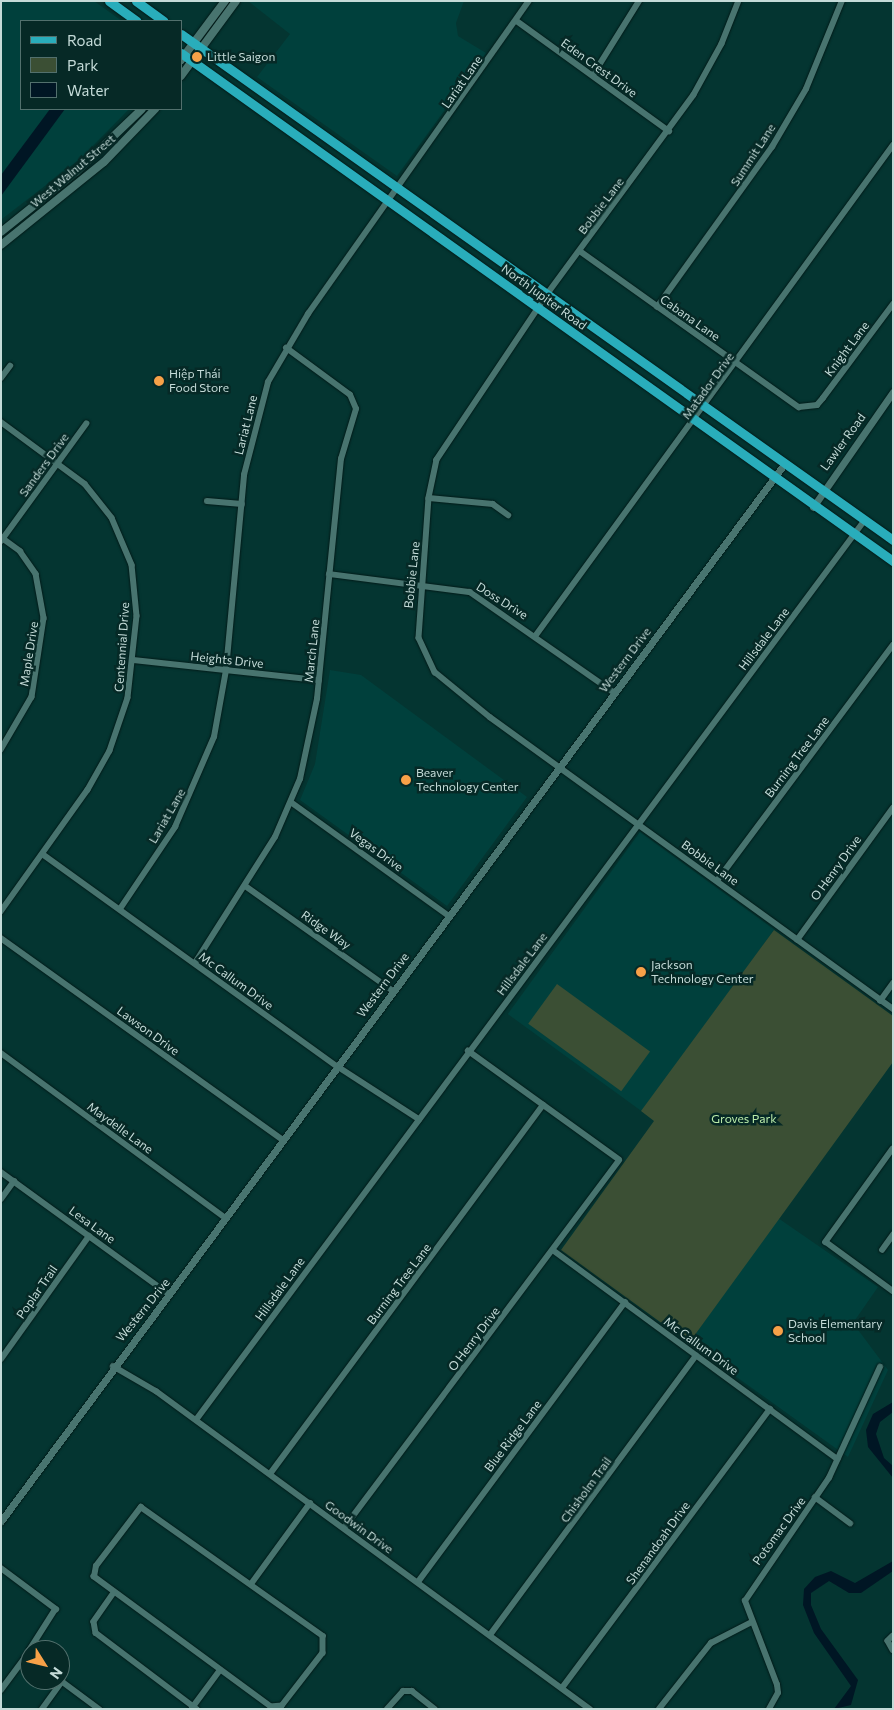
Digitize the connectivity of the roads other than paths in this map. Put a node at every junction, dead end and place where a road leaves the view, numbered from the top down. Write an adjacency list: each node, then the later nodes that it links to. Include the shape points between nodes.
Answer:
1 (109, 1): 9 (main road)
2 (136, 1): 10 (main road)
3 (225, 1): 13 (main road)
4 (236, 1): 14 (main road)
5 (529, 1): 11 (street, Lariat Lane)
6 (639, 1): 18 (street)
7 (739, 1): 22 (street, Bobbie Lane, via 722,44)
8 (842, 1): 37 (street, Summit Lane, via 806,89 772,147)
9 (136, 20)
10 (162, 20)
11 (517, 21): 18 (street, Eden Crest Drive); 28 (street, Lariat Lane)
12 (182, 35): 13 (main road, North Jupiter Road)
13 (194, 44): 14 (main road, North Jupiter Road); 15 (main road)
14 (202, 49): 16 (main road); 21 (main road, North Jupiter Road)
15 (182, 56): 16 (main road, North Jupiter Road)
16 (193, 61): 17 (main road); 23 (main road, North Jupiter Road)
17 (182, 75)
18 (593, 75): 22 (street, Eden Crest Drive)
19 (141, 110): 24 (main road, West Walnut Street)
20 (154, 110): 27 (main road, West Walnut Street)
21 (311, 126): 23 (main road); 28 (main road, North Jupiter Road)
22 (669, 131): 34 (street, Bobbie Lane)
23 (302, 139): 30 (main road, North Jupiter Road)
24 (107, 145): 26 (main road, West Walnut Street); 27 (main road)
25 (893, 145): 40 (street, Matador Drive)
26 (75, 173): 29 (main road); 31 (main road, West Walnut Street)
27 (85, 178): 29 (main road, West Walnut Street)
28 (398, 188): 30 (street, Lariat Lane); 35 (main road, North Jupiter Road)
29 (65, 195): 33 (main road, West Walnut Street)
30 (389, 200): 38 (main road, North Jupiter Road); 39 (street, Lariat Lane)
31 (26, 212): 32 (main road, West Walnut Street); 33 (main road, via 6,233)
32 (1, 232)
33 (3, 244)
34 (580, 251): 35 (street, Bobbie Lane); 37 (street, Cabana Lane)
35 (548, 294): 38 (street, Bobbie Lane); 45 (main road, North Jupiter Road)
36 (893, 304): 44 (street, Knight Lane)
37 (656, 306): 40 (street, Cabana Lane)
38 (539, 309): 46 (main road, North Jupiter Road); 53 (street, Bobbie Lane, via 446,443 432,472)
39 (286, 348): 55 (street, Lariat Lane, via 258,410); 63 (street, March Lane, via 350,396 356,410 341,459)
40 (737, 364): 44 (street, Cabana Lane, via 799,407); 45 (street, Matador Drive)
41 (10, 366): 42 (street)
42 (1, 378)
43 (893, 392): 52 (street, Lawler Road)
44 (817, 404)
45 (706, 406): 46 (street, Matador Drive); 50 (main road, North Jupiter Road)
46 (695, 420): 51 (main road, North Jupiter Road); 65 (street, Matador Drive)
47 (1, 422): 49 (street, Centennial Drive)
48 (86, 424): 49 (street, Sanders Drive)
49 (58, 463): 60 (street, Sanders Drive); 67 (street, Centennial Drive, via 84,484 124,539 136,585)
50 (785, 463): 51 (street, Western Drive); 52 (main road, North Jupiter Road)
51 (774, 477): 56 (main road, North Jupiter Road); 70 (street, Western Drive)
52 (823, 489): 56 (street, Lawler Road); 58 (main road, North Jupiter Road)
53 (429, 498): 57 (street, via 493,504); 64 (street, Bobbie Lane)
54 (207, 501): 55 (street)
55 (242, 504): 68 (street, Lariat Lane)
56 (813, 506): 59 (main road, North Jupiter Road)
57 (508, 514)
58 (865, 520): 59 (street, Hillsdale Lane); 61 (main road, North Jupiter Road)
59 (854, 534): 62 (main road, North Jupiter Road); 75 (street, Hillsdale Lane)
60 (2, 539): 71 (street, Maple Drive, via 20,551 36,574 44,618 32,697)
61 (893, 540)
62 (893, 561)
63 (329, 574): 64 (street, Doss Drive); 69 (street, March Lane)
64 (421, 585): 65 (street, Doss Drive, via 470,592); 72 (street, Bobbie Lane, via 419,638 435,672)
65 (536, 636): 70 (street, Doss Drive)
66 (893, 645): 77 (street, Burning Tree Lane)
67 (134, 660): 68 (street, Heights Drive); 76 (street, Centennial Drive, via 128,698 110,751)
68 (226, 670): 69 (street, Heights Drive); 79 (street, Lariat Lane, via 217,723 196,785 175,827)
69 (319, 680): 73 (street, March Lane, via 310,744)
70 (615, 693): 72 (street, Western Drive)
71 (1, 750)
72 (560, 767): 75 (street, Bobbie Lane); 81 (street, Western Drive)
73 (291, 802): 78 (street, March Lane); 81 (street, Vegas Drive)
74 (893, 808): 83 (street, O Henry Drive)
75 (639, 824): 77 (street, Bobbie Lane); 89 (street, Hillsdale Lane)
76 (44, 854): 79 (street, Mc Callum Drive); 80 (street, Centennial Drive)
77 (717, 881): 83 (street, Bobbie Lane)
78 (247, 887): 84 (street, March Lane); 86 (street, Ridge Way)
79 (120, 909): 84 (street, Mc Callum Drive)
80 (1, 912)
81 (449, 916): 86 (street, Western Drive)
82 (1, 938): 94 (street, Lawson Drive)
83 (796, 940): 87 (street, Bobbie Lane)
84 (195, 963): 91 (street, Mc Callum Drive)
85 (893, 983): 87 (street)
86 (392, 990): 91 (street, Western Drive)
87 (880, 1001): 88 (street, Bobbie Lane)
88 (893, 1009)
89 (468, 1051): 92 (street); 93 (street, Hillsdale Lane)
90 (1, 1054): 99 (street, Maydelle Lane)
91 (337, 1066): 93 (street, Mc Callum Drive); 94 (street, Western Drive)
92 (543, 1105): 102 (street, O Henry Drive, via 619,1160); 114 (street, Burning Tree Lane)
93 (419, 1119): 112 (street, Hillsdale Lane)
94 (283, 1140): 99 (street, Western Drive)
95 (893, 1149): 104 (street, via 826,1242)
96 (1, 1172): 97 (street, Lesa Lane)
97 (14, 1181): 98 (street); 101 (street, Lesa Lane)
98 (1, 1199)
99 (226, 1218): 105 (street, Western Drive)
100 (893, 1235): 103 (street)
101 (89, 1236): 105 (street, Lesa Lane); 108 (street, Poplar Trail)
102 (553, 1250): 106 (street, Mc Callum Drive); 119 (street, O Henry Drive)
103 (882, 1250)
104 (893, 1291)
105 (170, 1295): 109 (street, Western Drive)
106 (624, 1302): 107 (street, Mc Callum Drive); 121 (street, Blue Ridge Lane)
107 (696, 1356): 111 (street, Mc Callum Drive); 125 (street, Chisholm Trail)
108 (1, 1359)
109 (113, 1366): 112 (street, Goodwin Drive); 117 (street, Western Drive)
110 (880, 1367): 113 (street, Potomac Drive)
111 (770, 1409): 113 (street, Mc Callum Drive); 132 (street, Shenandoah Drive)
112 (196, 1420): 114 (street, Goodwin Drive)
113 (837, 1459): 115 (street, Potomac Drive)
114 (270, 1474): 116 (street, Goodwin Drive)
115 (815, 1497): 118 (street); 124 (street, Potomac Drive, via 749,1589 744,1601)
116 (310, 1503): 119 (street, Goodwin Drive); 122 (street)
117 (1, 1521)
118 (850, 1522)
119 (344, 1528): 121 (street, Goodwin Drive)
120 (1, 1568): 127 (street, via 56,1609)
121 (418, 1582): 125 (street, Goodwin Drive)
122 (251, 1584): 123 (street, via 141,1507 93,1573); 130 (street, via 323,1636 323,1653 276,1709)
123 (114, 1593): 130 (street); 135 (street, via 94,1622 96,1633)
124 (750, 1623): 141 (street, via 711,1642); 142 (street, Potomac Drive, via 777,1685 778,1693)
125 (490, 1635): 132 (street, Goodwin Drive)
126 (893, 1636): 128 (street)
127 (37, 1640)
128 (891, 1648)
129 (20, 1666): 133 (street)
130 (220, 1670): 135 (street)
131 (70, 1688): 137 (street)
132 (562, 1688): 140 (street, Goodwin Drive)
133 (1, 1690)
134 (55, 1690): 136 (street)
135 (194, 1708)
136 (42, 1709)
137 (99, 1709)
138 (387, 1709): 139 (street, via 404,1691 412,1691)
139 (435, 1709)
140 (590, 1709)
141 (659, 1709)
142 (769, 1709)

